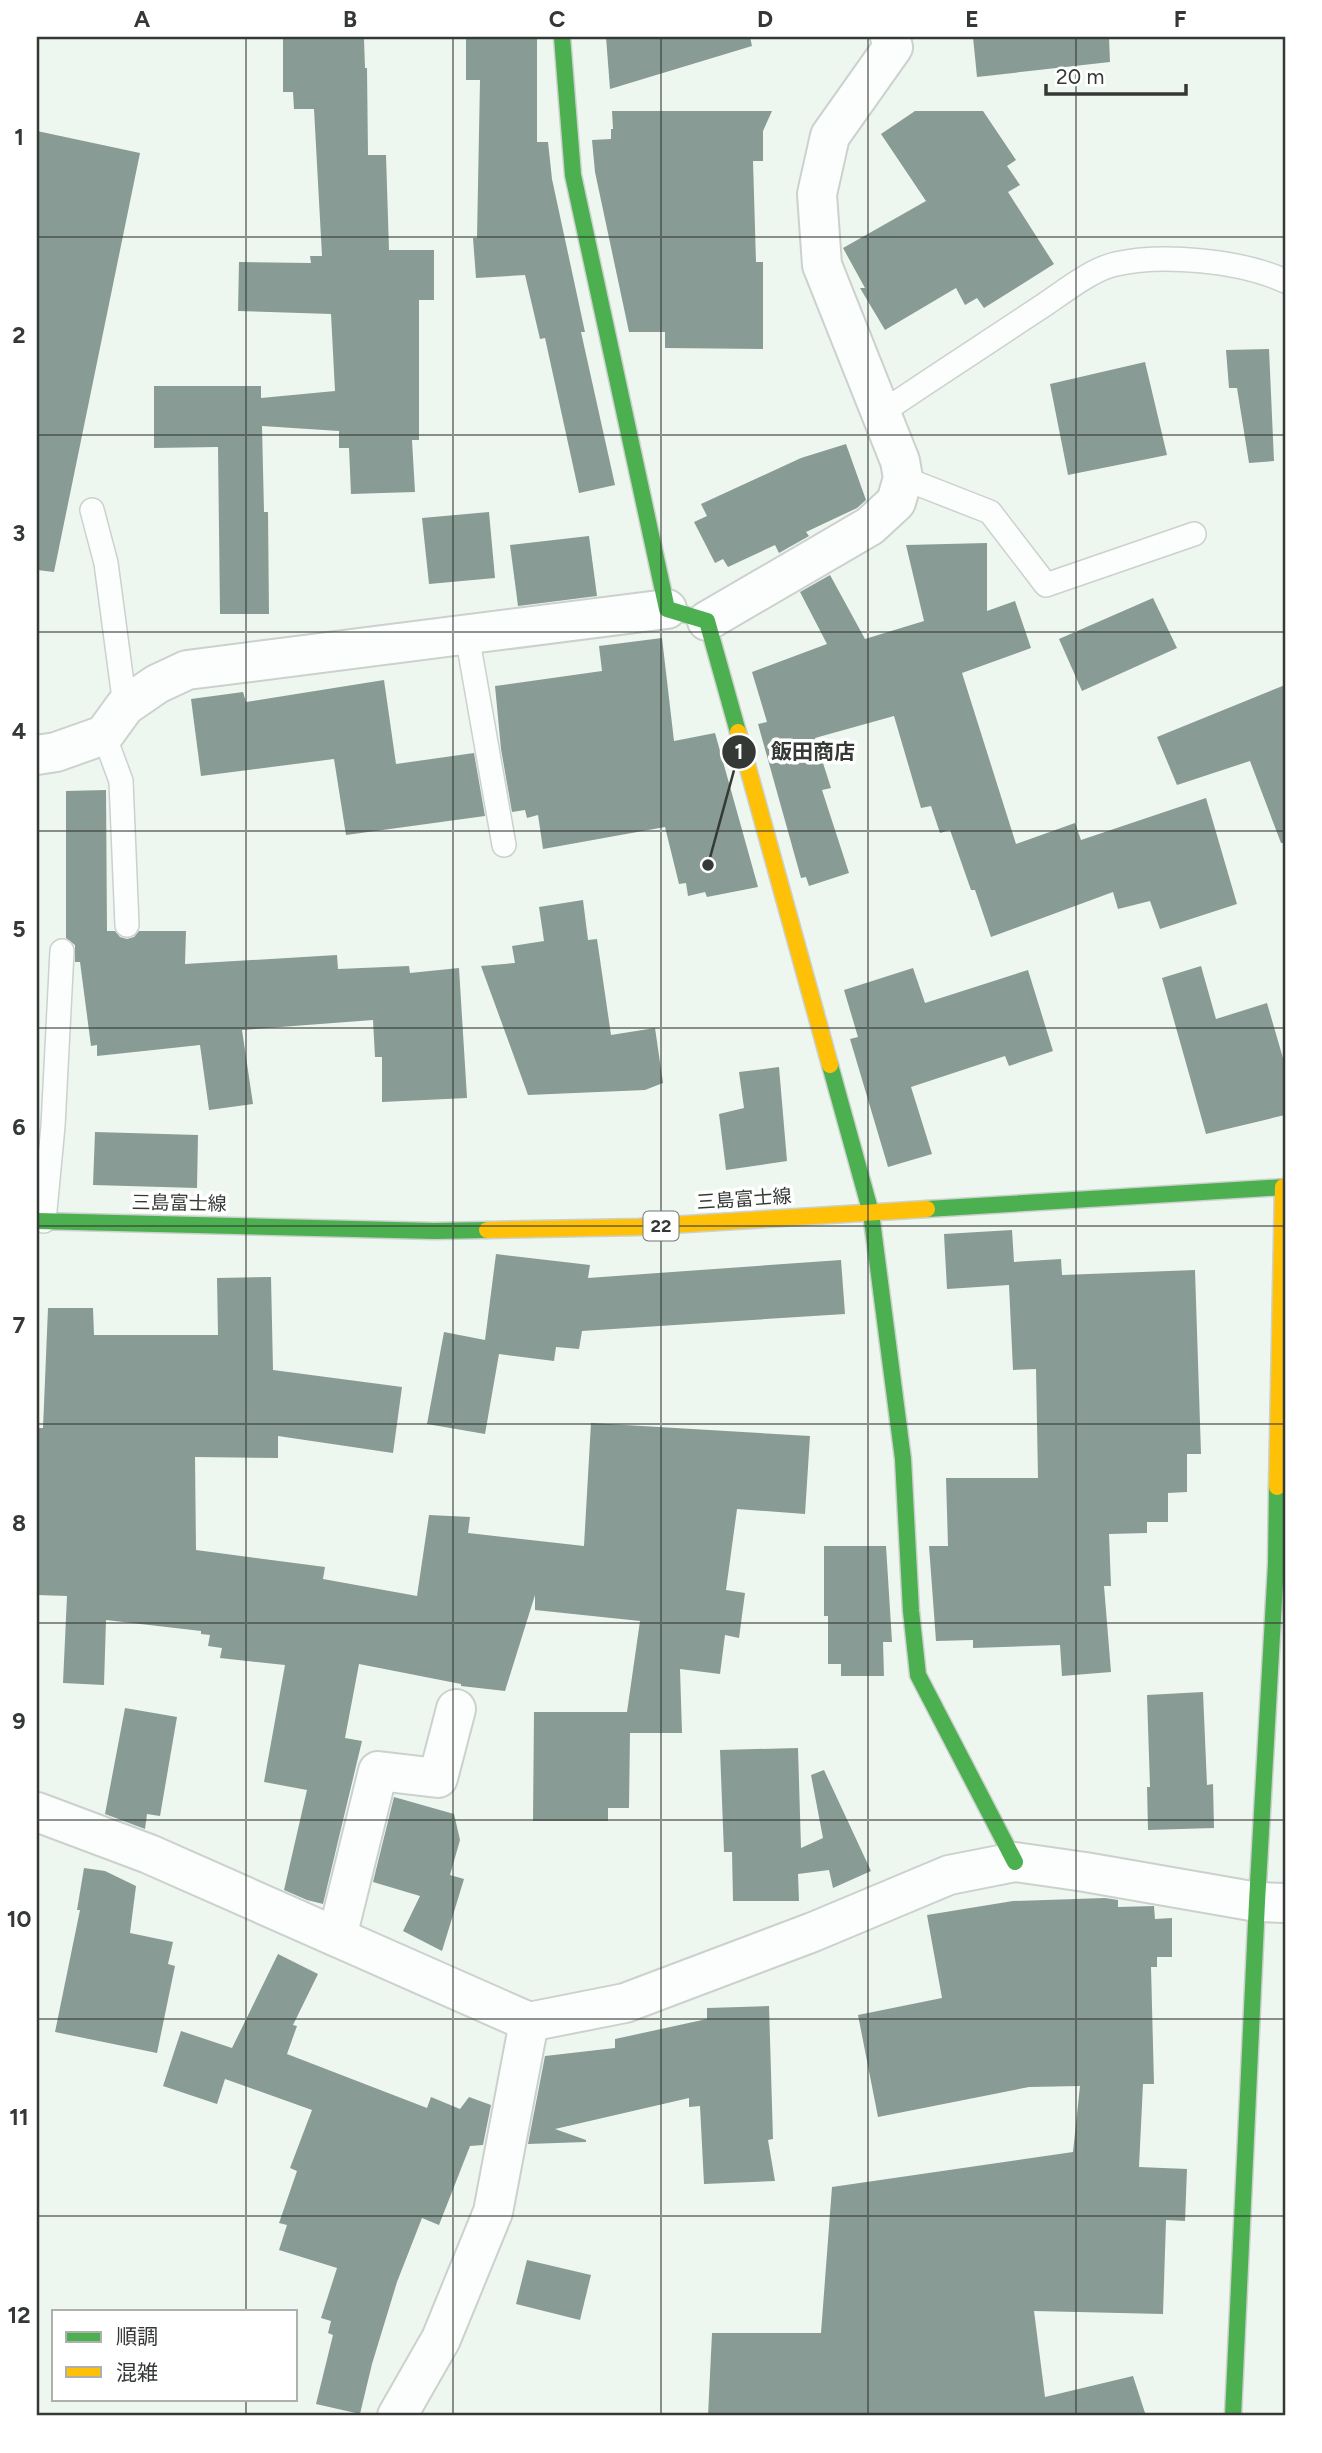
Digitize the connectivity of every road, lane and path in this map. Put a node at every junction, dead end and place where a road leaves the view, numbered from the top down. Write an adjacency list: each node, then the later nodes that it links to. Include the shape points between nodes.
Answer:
1 (562, 37): 8 (street, via 573,175)
2 (890, 37): 4 (street, via 893,47 830,136 817,194 822,265)
3 (1285, 281): 4 (lane, via 1254,269 1217,263 1116,264 1078,283)
4 (881, 413): 5 (street)
5 (903, 478): 7 (lane, via 990,512 1046,585); 9 (street, via 896,502 870,526)
6 (92, 510): 11 (lane, via 106,564)
7 (1194, 534)
8 (667, 609): 9 (street); 10 (street)
9 (708, 621): 17 (street)
10 (467, 635): 11 (street, via 187,670 157,684); 13 (lane)
11 (114, 720): 12 (street, via 56,752); 14 (lane)
12 (37, 755)
13 (504, 845)
14 (127, 925)
15 (62, 951): 18 (lane, via 53,1126)
16 (1284, 1187): 17 (street, 三島富士線 / 22); 22 (street)
17 (871, 1213): 18 (street, 三島富士線 / 22, via 638,1227 435,1231); 21 (street, via 903,1459 918,1675)
18 (40, 1221)
19 (456, 1709): 23 (street, via 438,1778 378,1771)
20 (37, 1812): 23 (street, via 149,1854)
21 (1015, 1863): 22 (street); 24 (street, via 949,1875 625,2003)
22 (1271, 1902): 26 (street)
23 (337, 1937): 24 (street)
24 (529, 2022): 25 (street, via 493,2212 441,2339)
25 (397, 2416)
26 (1233, 2416)

